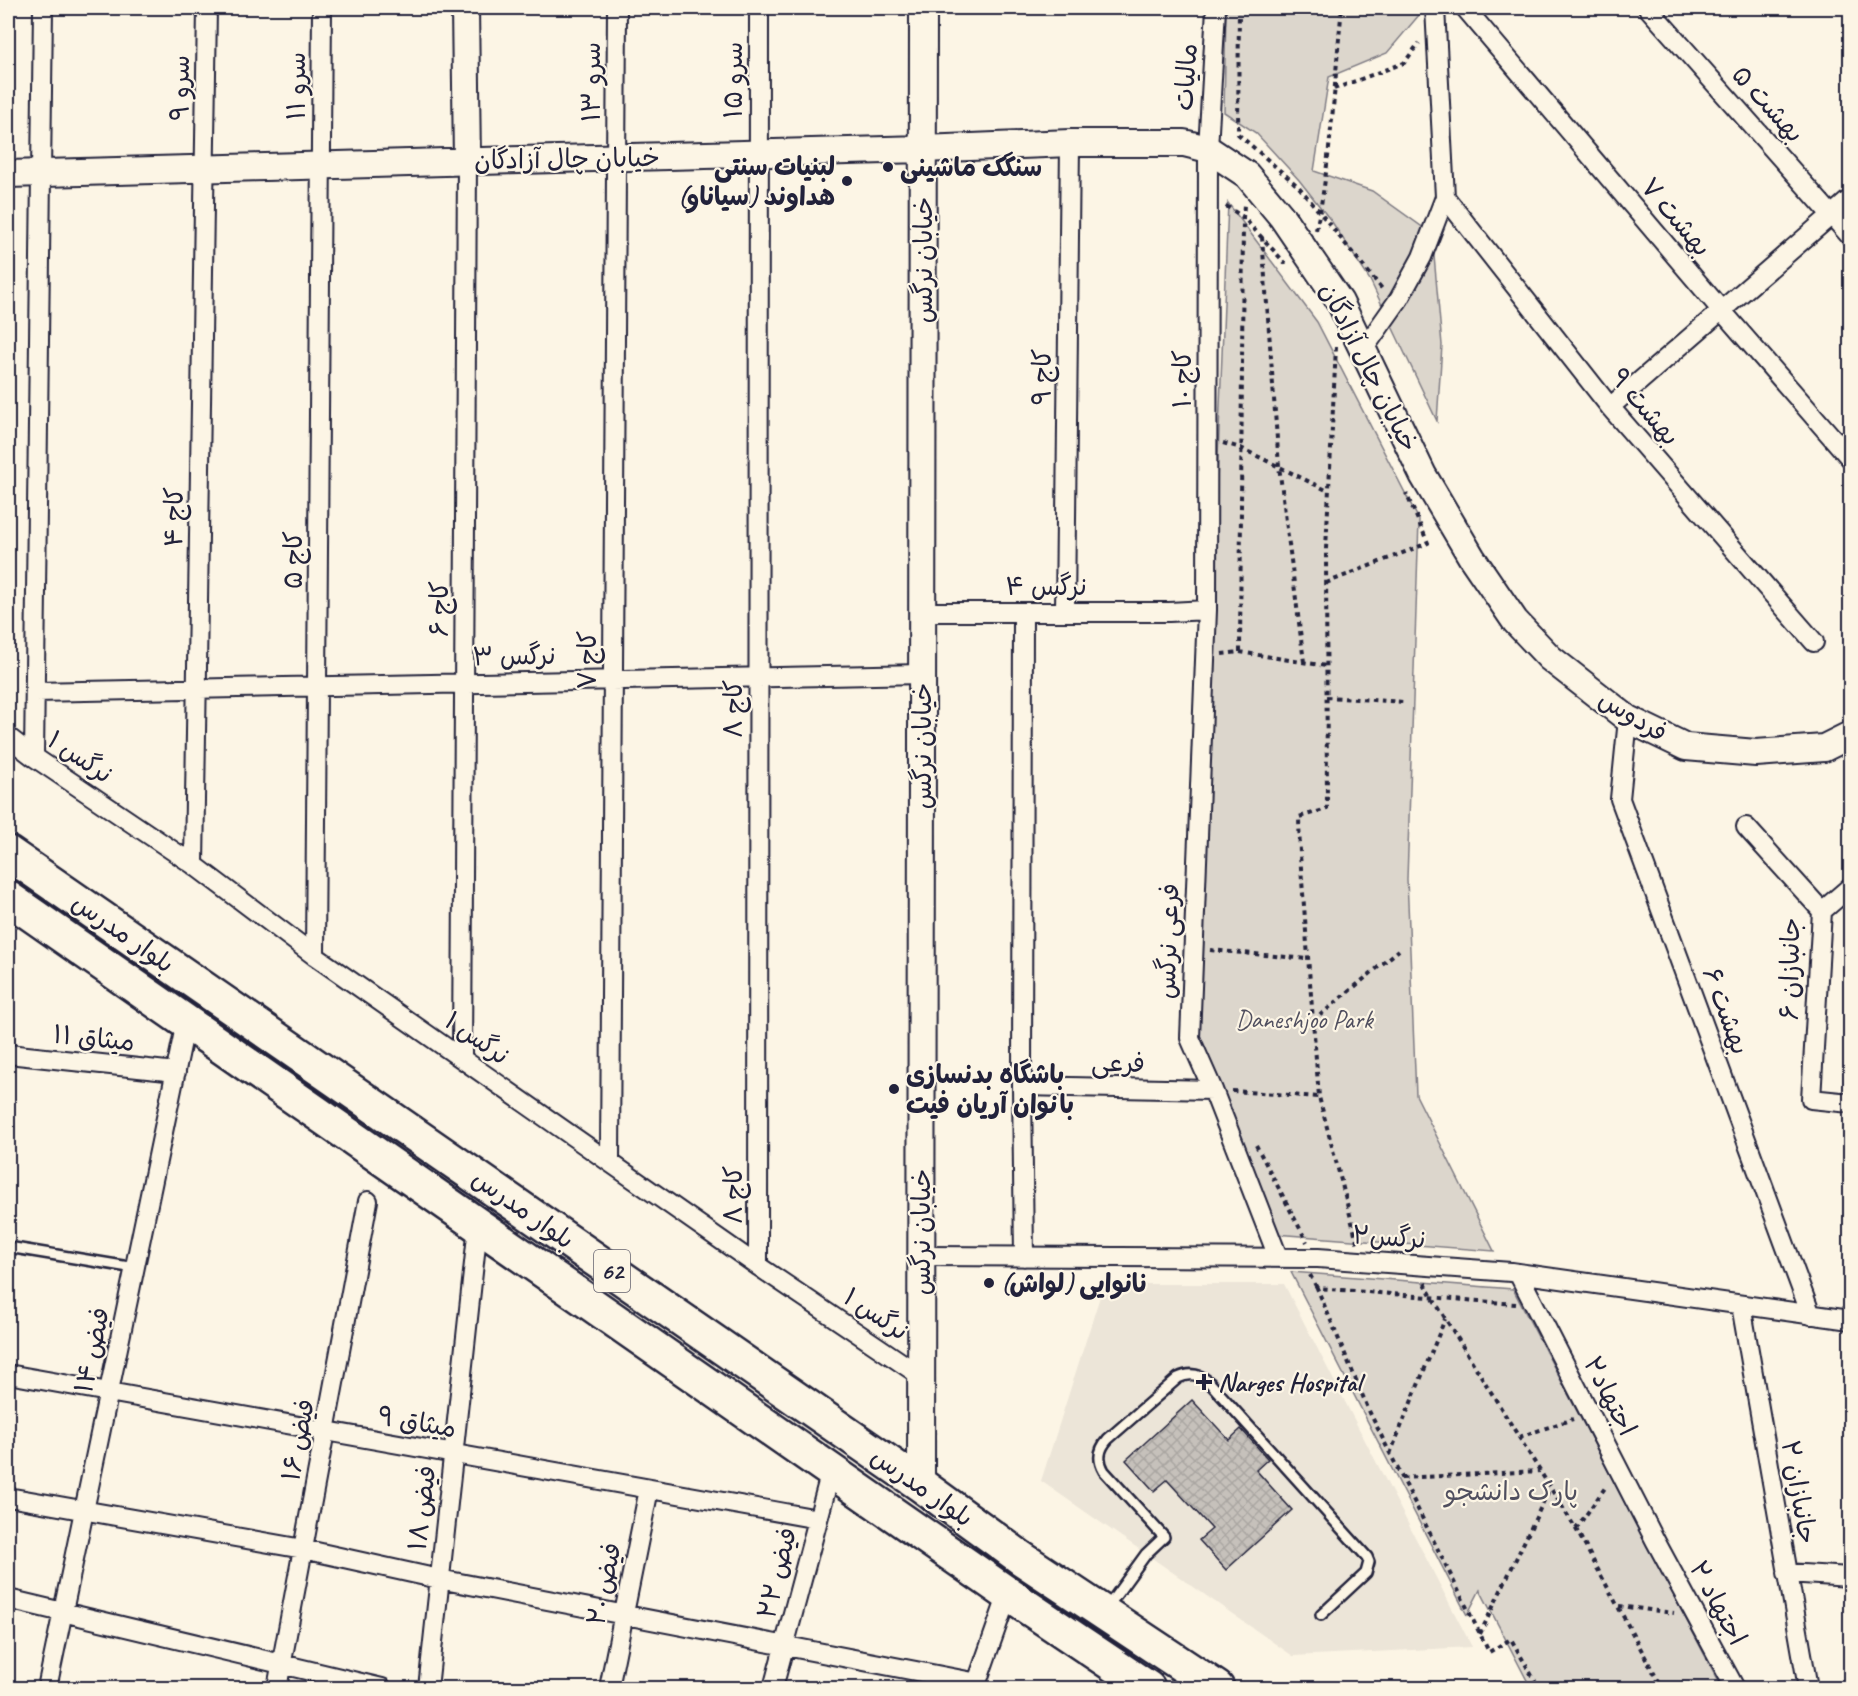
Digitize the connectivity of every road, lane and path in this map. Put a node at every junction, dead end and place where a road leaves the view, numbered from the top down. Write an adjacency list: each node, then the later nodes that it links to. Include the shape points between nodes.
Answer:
1 (43, 8): 24 (street)
2 (207, 8): 22 (street, سرو ۹)
3 (322, 8): 21 (street, سرو ۱۱)
4 (465, 8): 20 (street)
5 (617, 8): 19 (street, سرو ۱۳)
6 (759, 8): 18 (street, سرو ۱۵)
7 (923, 8): 16 (street, خیابان نرگس)
8 (1216, 8): 17 (street, مالیات)
9 (1239, 8): 29 (path, via 1238,134 1299,188)
10 (1342, 8): 14 (path)
11 (1465, 8): 36 (street, بهشت ۷)
12 (1648, 8): 30 (street, بهشت ۵)
13 (1435, 13): 14 (path, via 1404,63); 27 (street)
14 (1334, 89): 29 (path)
15 (1070, 143): 16 (street, خیابان چال آزادگان); 17 (street, خیابان چال آزادگان, via 1184,143); 50 (street, کاج ۹)
16 (923, 149): 18 (street, خیابان چال آزادگان); 48 (street, خیابان نرگس)
17 (1208, 149): 25 (street, خیابان چال آزادگان); 26 (street, کاج ۱۰)
18 (759, 153): 19 (street, خیابان چال آزادگان); 57 (street, کاج ۸)
19 (616, 158): 20 (street, خیابان چال آزادگان); 58 (street, کاج ۷)
20 (467, 161): 21 (street, خیابان چال آزادگان); 59 (street, کاج ۶)
21 (321, 165): 22 (street, خیابان چال آزادگان); 60 (street, کاج ۵)
22 (205, 170): 24 (street, خیابان چال آزادگان); 61 (street, کاج ۴)
23 (8, 174): 24 (street, خیابان چال آزادگان)
24 (41, 174): 62 (street)
25 (1247, 175): 31 (path); 34 (street, خیابان چال آزادگان, via 1282,217)
26 (1208, 194): 31 (path); 39 (street, کاج ۱۰)
27 (1445, 197): 37 (street, via 1422,257 1398,298); 38 (street, بهشت ۹)
28 (1851, 200): 30 (street)
29 (1320, 213): 34 (path); 35 (path, via 1383,290)
30 (1833, 215): 32 (street, بهشت ۵); 36 (street)
31 (1244, 217): 33 (path); 40 (path)
32 (1851, 236)
33 (1262, 237): 34 (path); 42 (path)
34 (1301, 265): 37 (street, خیابان چال آزادگان, via 1340,302)
35 (1388, 280)
36 (1722, 310): 38 (street); 41 (street, بهشت ۷)
37 (1352, 350): 44 (path, via 1336,340); 45 (street, خیابان چال آزادگان)
38 (1610, 407): 51 (street, بهشت ۹)
39 (1207, 438): 40 (path); 47 (street, کاج ۱۰)
40 (1241, 448): 42 (path); 52 (path)
41 (1851, 458)
42 (1279, 466): 44 (path); 54 (path)
43 (1404, 489): 46 (path, via 1428,543)
44 (1328, 491): 46 (path)
45 (1472, 558): 65 (street, فردوس, via 1515,621 1550,658)
46 (1326, 583): 55 (path)
47 (1207, 610): 50 (street, نرگس ۴); 76 (street, فرعی نرگس)
48 (922, 612): 49 (street, نرگس ۴); 56 (street, خیابان نرگس)
49 (1023, 612): 50 (street, نرگس ۴); 84 (street)
50 (1065, 612)
51 (1814, 642)
52 (1240, 652): 53 (path); 54 (path)
53 (1218, 654)
54 (1304, 662): 55 (path)
55 (1326, 666): 63 (path)
56 (922, 674): 57 (street, نرگس ۳); 98 (street, خیابان نرگس)
57 (759, 677): 58 (street, نرگس ۳); 102 (street, کاج ۸)
58 (613, 680): 59 (street, نرگس ۳); 90 (street, کاج ۷)
59 (464, 683): 60 (street, نرگس ۳); 82 (street, کاج ۶)
60 (318, 686): 61 (street, نرگس ۳); 77 (street, کاج ۵)
61 (197, 688): 62 (street, نرگس ۳); 71 (street, کاج ۴)
62 (35, 692): 68 (street)
63 (1326, 697): 64 (path); 78 (path, via 1327,809 1299,817)
64 (1404, 702)
65 (1628, 719): 66 (street, فردوس, via 1686,747 1756,753 1824,748); 108 (street, بهشت ۶, via 1620,799)
66 (1851, 735)
67 (8, 737): 68 (street, نرگس ۱)
68 (34, 758): 71 (street, نرگس ۱)
69 (1746, 827): 74 (street, جانبازان ۶)
70 (8, 853): 123 (highway, بلوار مدرس / 62)
71 (194, 865): 77 (street, نرگس ۱)
72 (1851, 887): 74 (street)
73 (8, 898): 79 (highway, بلوار مدرس / 62)
74 (1821, 911): 88 (street, جانبازان ۶, via 1811,1099)
75 (1399, 950): 80 (path)
76 (1194, 951): 78 (path); 85 (street, فرعی نرگس, via 1190,1038)
77 (315, 956): 82 (street, نرگس ۱)
78 (1308, 958): 80 (path)
79 (186, 1022): 83 (street, فیض ۱۴); 92 (highway, بلوار مدرس / 62)
80 (1313, 1022): 86 (path)
81 (8, 1054): 83 (street, میثاق ۱۱)
82 (462, 1058): 90 (street, نرگس ۱)
83 (176, 1072): 103 (street, فیض ۱۴)
84 (1022, 1086): 85 (street, فرعی); 99 (street)
85 (1213, 1090): 100 (street, فرعی نرگس)
86 (1318, 1097): 87 (path, via 1227,1091); 96 (path)
87 (1233, 1101)
88 (1851, 1103)
89 (1254, 1142): 93 (path)
90 (610, 1162): 102 (street, نرگس ۱)
91 (368, 1201): 115 (street, فیض ۱۶)
92 (478, 1226): 117 (street, فیض ۱۸); 119 (highway, بلوار مدرس / 62)
93 (1309, 1245)
94 (8, 1247): 103 (lane)
95 (1349, 1248): 96 (path)
96 (1359, 1248): 97 (path)
97 (1366, 1249)
98 (921, 1256): 99 (street, نرگس۲); 112 (street, خیابان نرگس)
99 (1024, 1257): 100 (street, نرگس۲)
100 (1278, 1257): 101 (street, نرگس۲)
101 (1418, 1265): 104 (street, نرگس۲); 105 (path)
102 (758, 1266): 112 (street, نرگس ۱)
103 (135, 1268): 113 (street, فیض ۱۴)
104 (1518, 1273): 107 (street, نرگس۲); 114 (street, اجتهاد۲)
105 (1431, 1297): 106 (path); 109 (path); 118 (path, via 1317,1288)
106 (1520, 1304)
107 (1740, 1305): 108 (street, نرگس۲); 132 (street, جانبازان ۲)
108 (1811, 1315): 110 (street, نرگس۲)
109 (1445, 1319): 116 (path); 118 (path)
110 (1851, 1320)
111 (8, 1374): 113 (street, میثاق ۹)
112 (921, 1376): 123 (street, خیابان نرگس)
113 (109, 1392): 115 (street, میثاق ۹); 127 (street, فیض ۱۴)
114 (1591, 1415): 116 (path); 121 (street, اجتهاد۲)
115 (325, 1431): 117 (street, میثاق ۹); 131 (street, فیض ۱۶)
116 (1519, 1437): 120 (path)
117 (453, 1454): 125 (street, میثاق ۹); 134 (street, فیض ۱۸)
118 (1390, 1454): 122 (path)
119 (831, 1471): 128 (street, فیض ۲۲); 135 (highway, بلوار مدرس / 62)
120 (1540, 1471): 122 (path); 124 (path)
121 (1620, 1472): 129 (path); 130 (street, اجتهاد۲)
122 (1402, 1478): 143 (path)
123 (921, 1485): 139 (highway, بلوار مدرس / 62)
124 (1551, 1487): 129 (path); 143 (path)
125 (649, 1489): 128 (street, میثاق ۹); 140 (street, فیض ۲۰)
126 (8, 1497): 127 (street)
127 (84, 1511): 131 (street); 138 (street, فیض ۱۴)
128 (818, 1519): 144 (street, فیض ۲۲)
129 (1576, 1529): 137 (path)
130 (1656, 1542): 142 (street, اجتهاد ۲)
131 (303, 1549): 134 (street); 145 (street, فیض ۱۶)
132 (1787, 1573): 133 (street); 158 (street, جانبازان ۲)
133 (1851, 1577)
134 (439, 1579): 140 (street); 150 (street, فیض ۱۸)
135 (1008, 1594): 146 (street); 153 (highway, بلوار مدرس / 62)
136 (8, 1599): 138 (street)
137 (1618, 1606): 142 (path); 156 (path)
138 (63, 1613): 145 (street); 147 (street, فیض ۱۴)
139 (1103, 1613): 141 (lane, via 1146,1554 1164,1537 1104,1471 1100,1450 1178,1378 1191,1374 1205,1378 1367,1557 1366,1573); 154 (highway, بلوار مدرس / 62)
140 (624, 1615): 144 (street); 151 (street, فیض ۲۰)
141 (1321, 1615)
142 (1696, 1616): 157 (street, اجتهاد ۲)
143 (1480, 1634): 155 (path, via 1489,1652 1511,1639)
144 (785, 1646): 146 (street); 152 (street, فیض ۲۲)
145 (282, 1664): 148 (street, فیض ۱۶); 149 (street)
146 (976, 1686)
147 (47, 1689)
148 (277, 1689)
149 (382, 1689)
150 (428, 1689)
151 (609, 1689)
152 (773, 1689)
153 (1148, 1689)
154 (1217, 1689)
155 (1539, 1689)
156 (1662, 1689)
157 (1735, 1689)
158 (1808, 1689)

